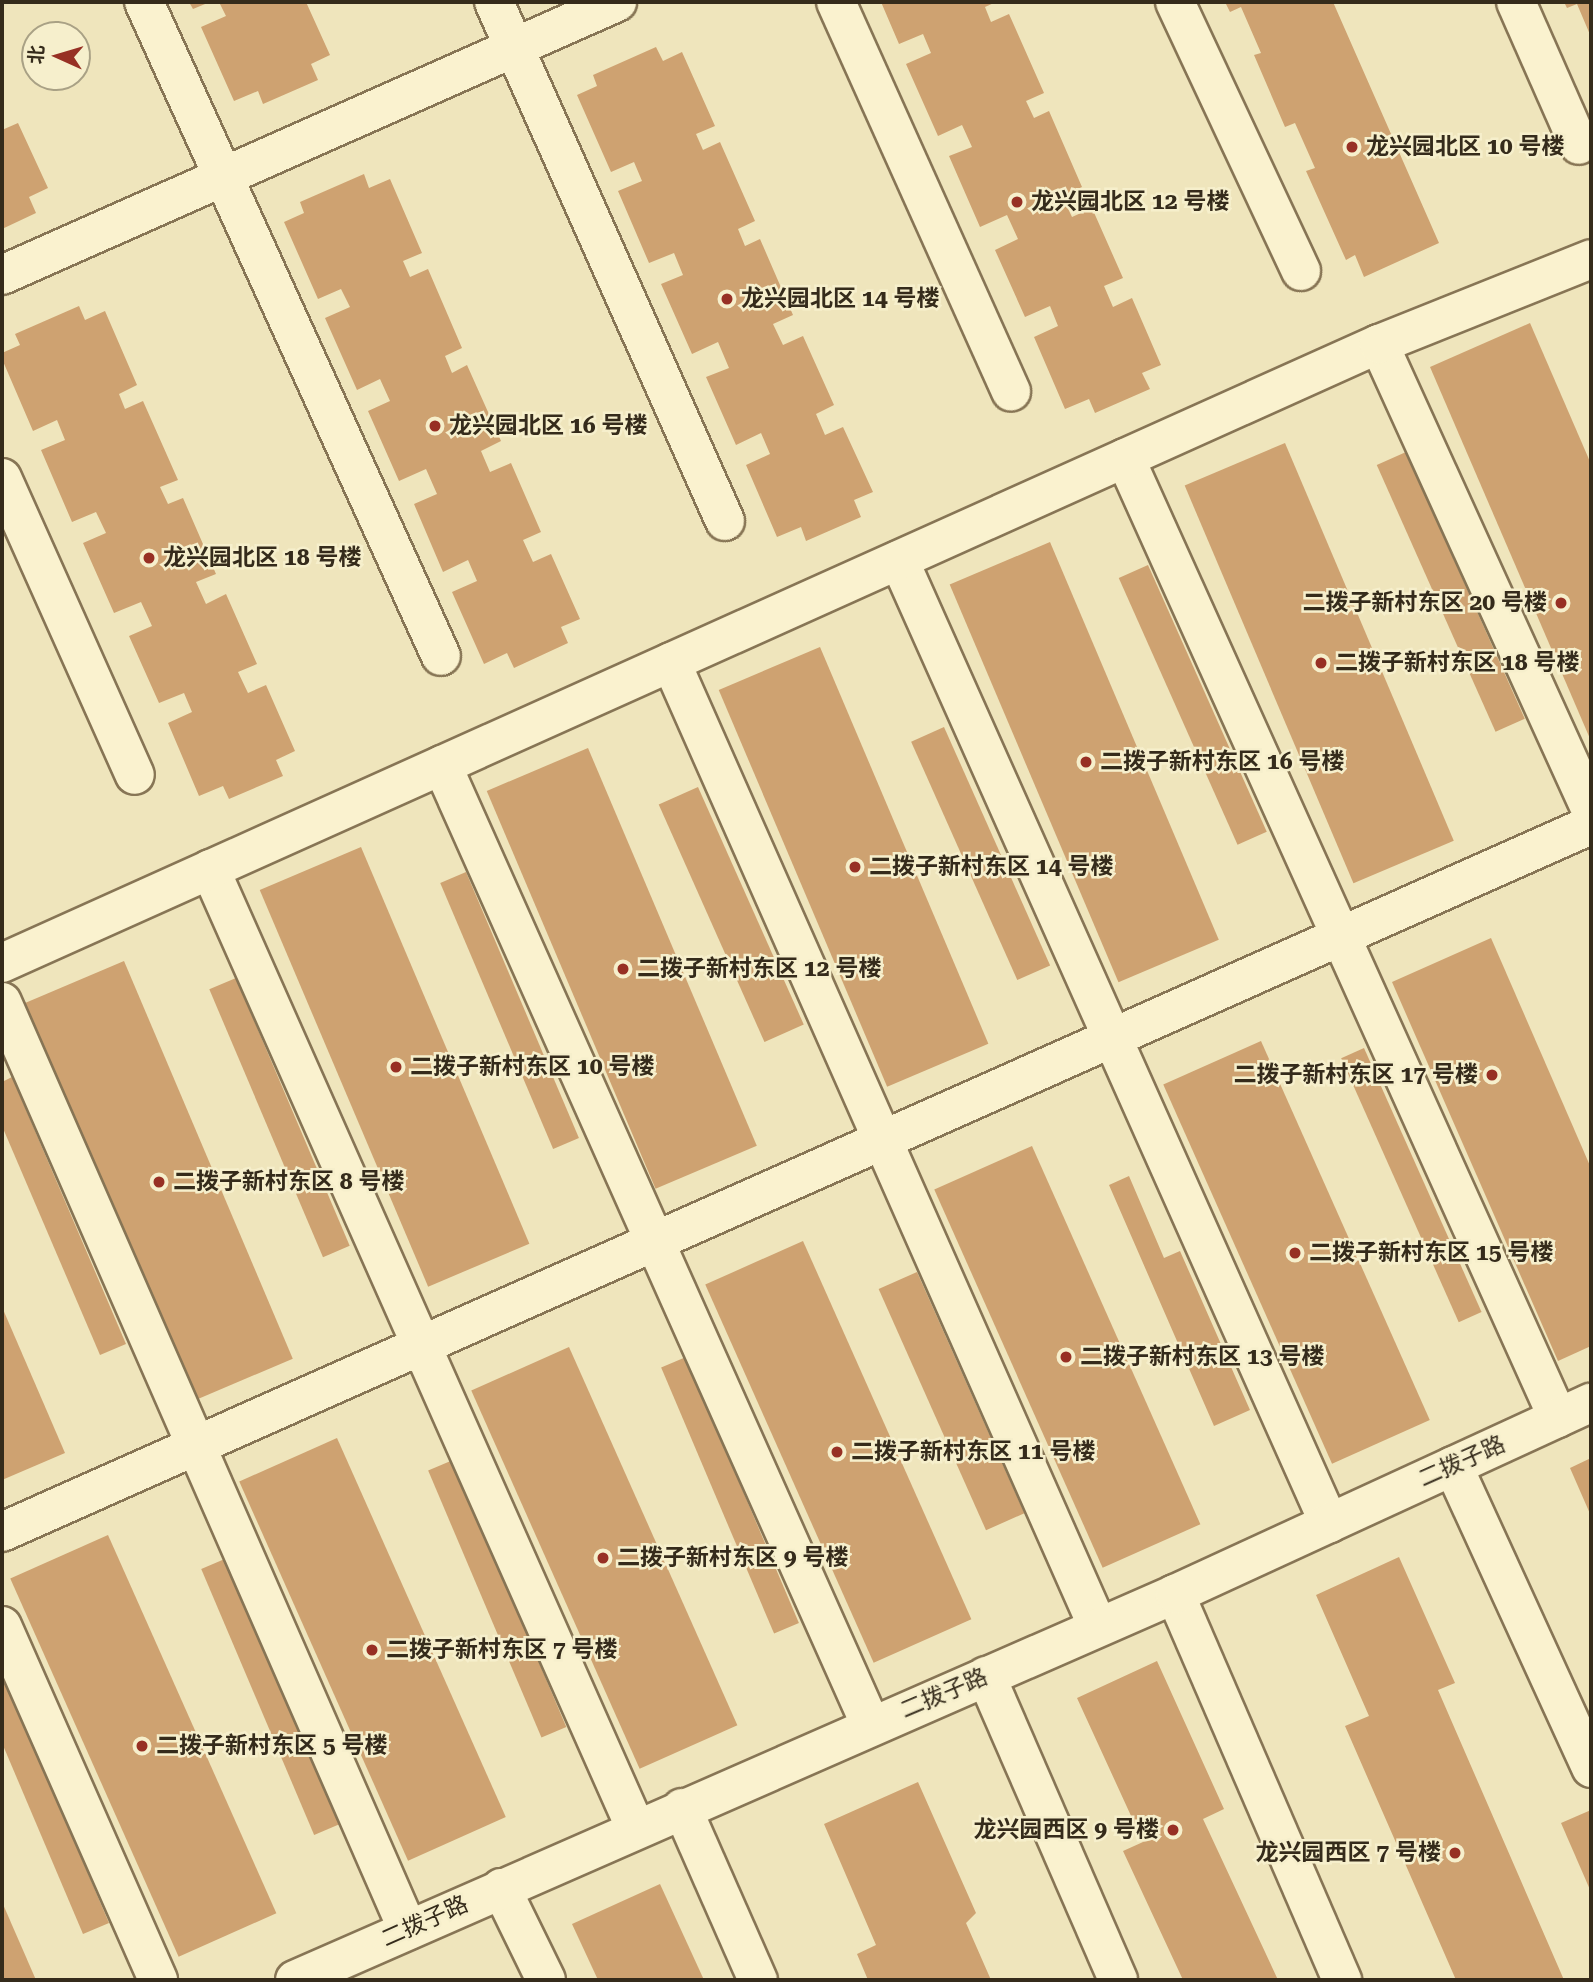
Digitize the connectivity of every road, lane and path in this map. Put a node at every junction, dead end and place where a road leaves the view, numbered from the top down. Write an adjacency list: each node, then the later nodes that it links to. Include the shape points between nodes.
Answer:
1 (144, 2): 9 (street)
2 (494, 2): 7 (street)
3 (617, 2): 7 (street)
4 (836, 2): 14 (street)
5 (1175, 2): 11 (street)
6 (1516, 2): 8 (street)
7 (514, 47): 9 (street); 17 (street)
8 (1579, 145)
9 (223, 177): 12 (street); 19 (street)
10 (1591, 259): 13 (street)
11 (1301, 271)
12 (2, 275)
13 (1379, 344): 15 (street); 23 (street)
14 (1012, 392)
15 (1125, 458): 18 (street); 26 (street)
16 (2, 478): 22 (street)
17 (724, 521)
18 (899, 560): 20 (street); 29 (street)
19 (441, 656)
20 (671, 662): 21 (street); 30 (street)
21 (442, 765): 25 (street); 31 (street)
22 (135, 775)
23 (1591, 810)
24 (1591, 825): 26 (street)
25 (210, 869): 27 (street); 32 (street)
26 (1340, 937): 29 (street); 33 (street)
27 (2, 962)
28 (2, 1002): 34 (street)
29 (1113, 1038): 30 (street); 36 (street)
30 (883, 1141): 31 (street); 40 (street)
31 (655, 1242): 32 (street); 42 (street)
32 (422, 1346): 34 (street); 45 (street)
33 (1574, 1411): 35 (street, 二拨子路)
34 (196, 1446): 37 (street); 47 (street)
35 (1453, 1466): 36 (street, 二拨子路); 43 (street)
36 (1329, 1522): 38 (street, 二拨子路)
37 (2, 1532)
38 (1175, 1594): 40 (street, 二拨子路); 53 (street)
39 (2, 1626): 48 (street)
40 (1098, 1628): 41 (street, 二拨子路)
41 (986, 1676): 42 (street, 二拨子路); 52 (street)
42 (871, 1726): 44 (street, 二拨子路)
43 (1591, 1768)
44 (682, 1808): 45 (street, 二拨子路); 51 (street)
45 (636, 1829): 46 (street, 二拨子路)
46 (502, 1888): 47 (street, 二拨子路); 50 (street)
47 (408, 1930): 49 (street, 二拨子路)
48 (158, 1980)
49 (295, 1980)
50 (547, 1980)
51 (758, 1980)
52 (1118, 1980)
53 (1342, 1980)

